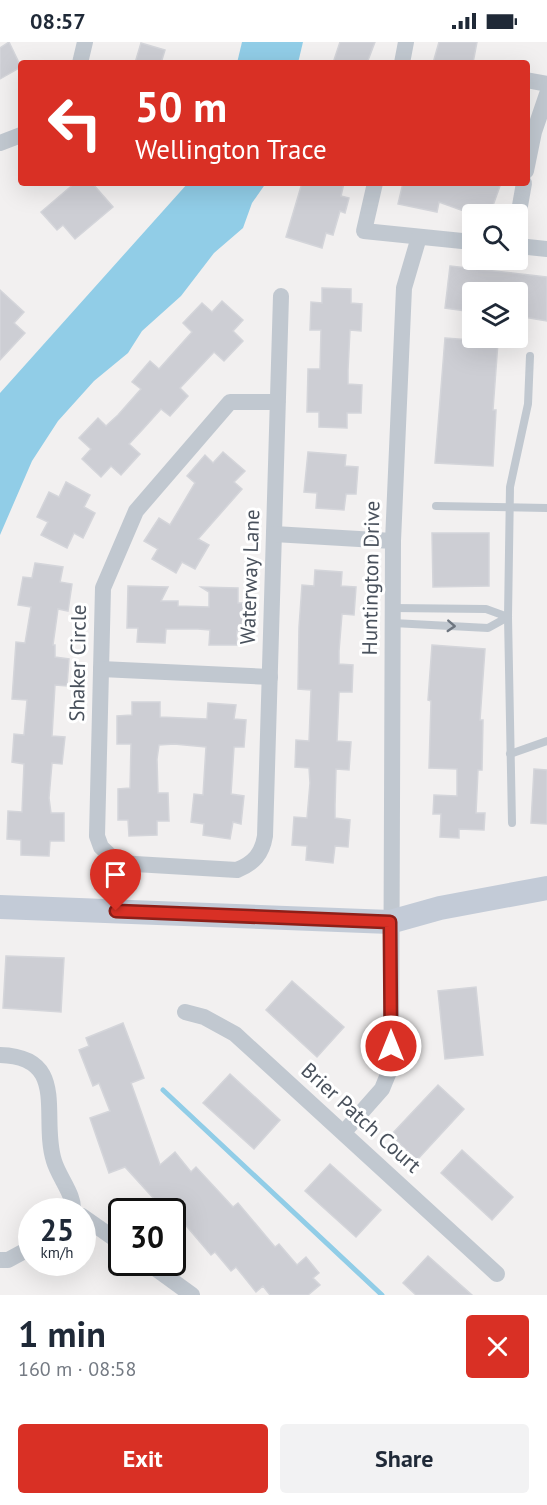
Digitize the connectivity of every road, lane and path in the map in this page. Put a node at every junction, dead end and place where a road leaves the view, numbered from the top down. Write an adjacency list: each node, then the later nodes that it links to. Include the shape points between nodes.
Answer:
1 (85, 42): 3 (street)
2 (406, 42): 4 (street)
3 (81, 60)
4 (403, 60)
5 (530, 81): 6 (street)
6 (547, 84)
7 (547, 94): 10 (street)
8 (18, 136): 9 (street)
9 (0, 143)
10 (530, 152)
11 (374, 186): 14 (street, via 364,231)
12 (523, 186): 13 (street)
13 (520, 204)
14 (419, 237): 15 (street); 25 (street, Huntington Drive, via 404,288)
15 (462, 241)
16 (528, 247): 17 (street)
17 (547, 249)
18 (281, 296): 20 (street, Waterway Lane)
19 (530, 356): 22 (lane, via 528,404)
20 (278, 402): 24 (street, Waterway Lane); 28 (street, Shaker Circle, via 230,402 136,511 103,588)
21 (436, 506): 22 (lane)
22 (509, 507): 23 (lane); 27 (lane)
23 (547, 508)
24 (274, 534): 25 (street); 29 (street, Waterway Lane)
25 (393, 541): 26 (street, Huntington Drive)
26 (393, 616): 27 (lane, via 486,609); 27 (lane, one-way to 27, via 488,628); 36 (street, Huntington Drive)
27 (508, 617): 31 (lane)
28 (101, 669): 29 (street); 33 (street, Shaker Circle, via 97,836 100,847 108,856 129,865 237,870)
29 (270, 677): 33 (street, Waterway Lane, via 265,836)
30 (547, 741): 31 (lane)
31 (510, 754): 32 (lane)
32 (512, 823)
33 (257, 858)
34 (547, 888): 36 (street, via 440,908)
35 (0, 907): 36 (street)
36 (390, 922): 39 (street, Huntington Drive, via 391,1067 388,1078)
37 (185, 1012): 39 (street, Brier Patch Court, via 204,1017 235,1034)
38 (0, 1055): 40 (street, via 33,1064 48,1085 50,1147)
39 (344, 1132): 43 (street, Brier Patch Court)
40 (71, 1198)
41 (18, 1256): 42 (street)
42 (0, 1260)
43 (497, 1274)
44 (166, 1276): 45 (street)
45 (192, 1295)

